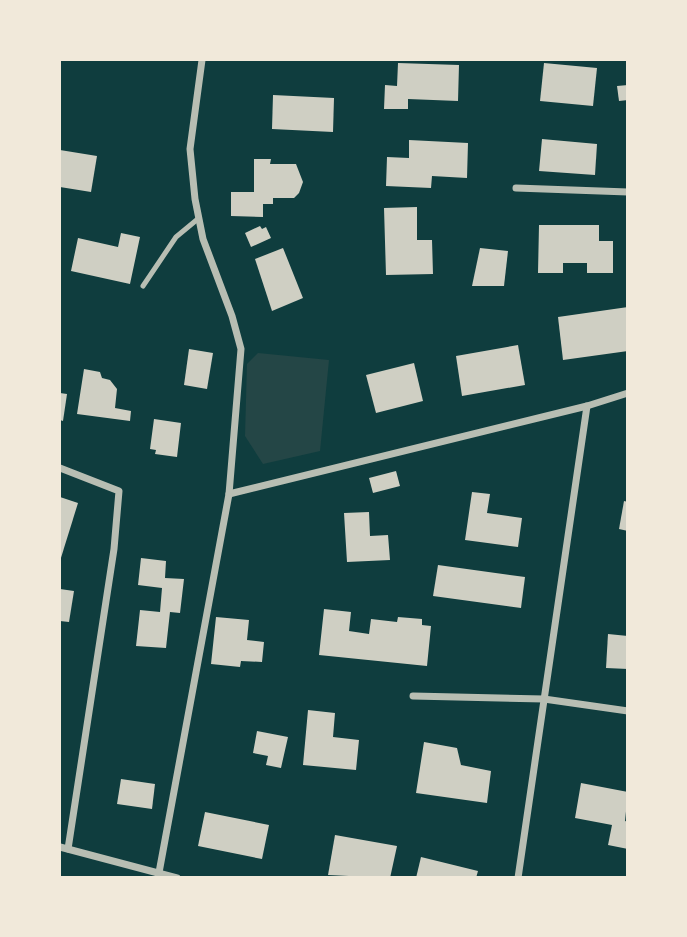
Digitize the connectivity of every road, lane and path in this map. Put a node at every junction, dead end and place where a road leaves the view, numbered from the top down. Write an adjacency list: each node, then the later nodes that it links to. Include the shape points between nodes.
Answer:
1 (202, 60): 4 (street, via 190,149)
2 (516, 188): 3 (street)
3 (628, 192)
4 (199, 218): 5 (lane, via 176,237); 9 (street, via 241,349)
5 (143, 286)
6 (628, 393): 7 (street)
7 (587, 406): 9 (street); 11 (street)
8 (60, 468): 13 (street, via 119,491 114,549)
9 (229, 494): 14 (street)
10 (413, 695): 11 (street)
11 (544, 699): 12 (street); 16 (street)
12 (628, 712)
13 (64, 848): 14 (street)
14 (159, 875): 15 (street)
15 (177, 877)
16 (518, 877)

